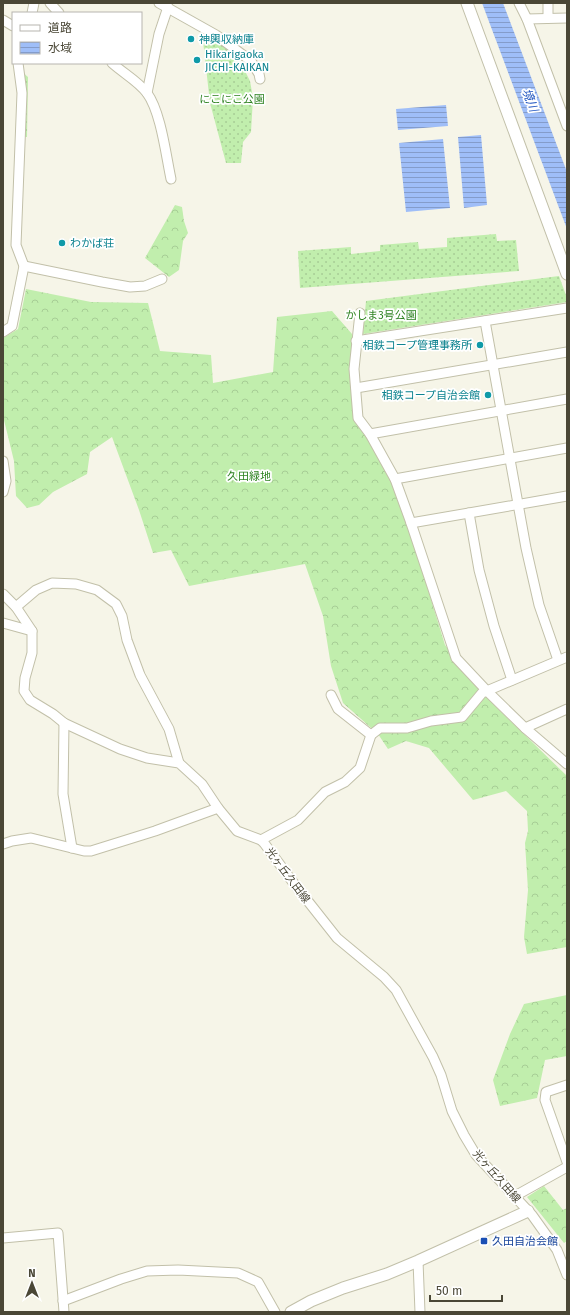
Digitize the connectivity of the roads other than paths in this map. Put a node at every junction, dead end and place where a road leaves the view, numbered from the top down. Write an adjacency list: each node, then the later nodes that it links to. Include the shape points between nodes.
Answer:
1 (50, 3): 6 (street)
2 (467, 3): 19 (street)
3 (519, 3): 9 (street)
4 (548, 3): 7 (street)
5 (163, 5): 14 (street, via 216,35 251,61); 15 (street)
6 (58, 12)
7 (548, 18): 8 (street); 9 (street)
8 (567, 18)
9 (526, 19): 16 (street)
10 (3, 20): 11 (street)
11 (12, 25)
12 (18, 64): 18 (street, via 22,93 16,245)
13 (113, 64): 15 (street)
14 (260, 79)
15 (147, 93): 17 (street, via 154,105)
16 (567, 126)
17 (170, 179)
18 (24, 266): 20 (street, via 130,286 145,286); 24 (street, via 12,326)
19 (567, 274)
20 (162, 279)
21 (567, 308): 23 (street)
22 (360, 313): 25 (street)
23 (485, 320): 25 (street); 27 (street)
24 (3, 332)
25 (356, 341): 28 (street)
26 (567, 352): 27 (street)
27 (493, 365): 28 (street); 30 (street)
28 (356, 388): 31 (street, via 358,418)
29 (567, 399): 30 (street)
30 (501, 411): 31 (street); 33 (street)
31 (370, 434): 35 (street)
32 (567, 448): 33 (street)
33 (510, 458): 35 (street); 38 (street)
34 (3, 462): 36 (street, via 6,481)
35 (395, 479): 40 (street)
36 (3, 492)
37 (567, 496): 38 (street)
38 (518, 505): 39 (street); 45 (street, via 539,605)
39 (469, 513): 40 (street); 46 (street, via 494,626)
40 (411, 523): 47 (street, via 456,658)
41 (3, 594): 42 (street)
42 (16, 607): 44 (street); 54 (street, via 36,590 52,583 76,584 97,590 116,604 140,675 169,729)
43 (3, 623): 44 (street)
44 (32, 631): 50 (street, via 32,653 24,691 30,700)
45 (563, 659): 46 (street)
46 (512, 680): 47 (street)
47 (487, 691): 51 (street); 52 (street, via 482,693 462,717 431,721 407,728 380,728)
48 (331, 695): 52 (street, via 338,709)
49 (567, 709): 51 (street)
50 (64, 723): 54 (street, via 120,749 147,758); 58 (street, via 63,794)
51 (526, 728): 53 (street)
52 (371, 735): 56 (street, via 360,768 345,782 325,792 298,820)
53 (565, 760)
54 (179, 763): 55 (street, 光ヶ丘久田線, via 202,784)
55 (218, 808): 56 (street, 光ヶ丘久田線, via 238,831); 58 (street, via 91,851)
56 (261, 840): 62 (street, 光ヶ丘久田線, via 337,938 396,990 434,1057 452,1111 464,1136 476,1155)
57 (3, 844): 58 (street, via 31,838)
58 (72, 848)
59 (567, 1085): 60 (street, via 546,1092 545,1100)
60 (567, 1162)
61 (567, 1167): 62 (street)
62 (515, 1196): 63 (street, 光ヶ丘久田線)
63 (528, 1211): 65 (street); 66 (street, 光ヶ丘久田線, via 557,1250)
64 (3, 1238): 67 (street, via 58,1233)
65 (418, 1262): 70 (street, via 343,1288); 71 (street)
66 (567, 1275)
67 (63, 1301): 68 (street); 69 (street, via 147,1270 230,1272 258,1282)
68 (64, 1312)
69 (275, 1312)
70 (291, 1312)
71 (420, 1312)

